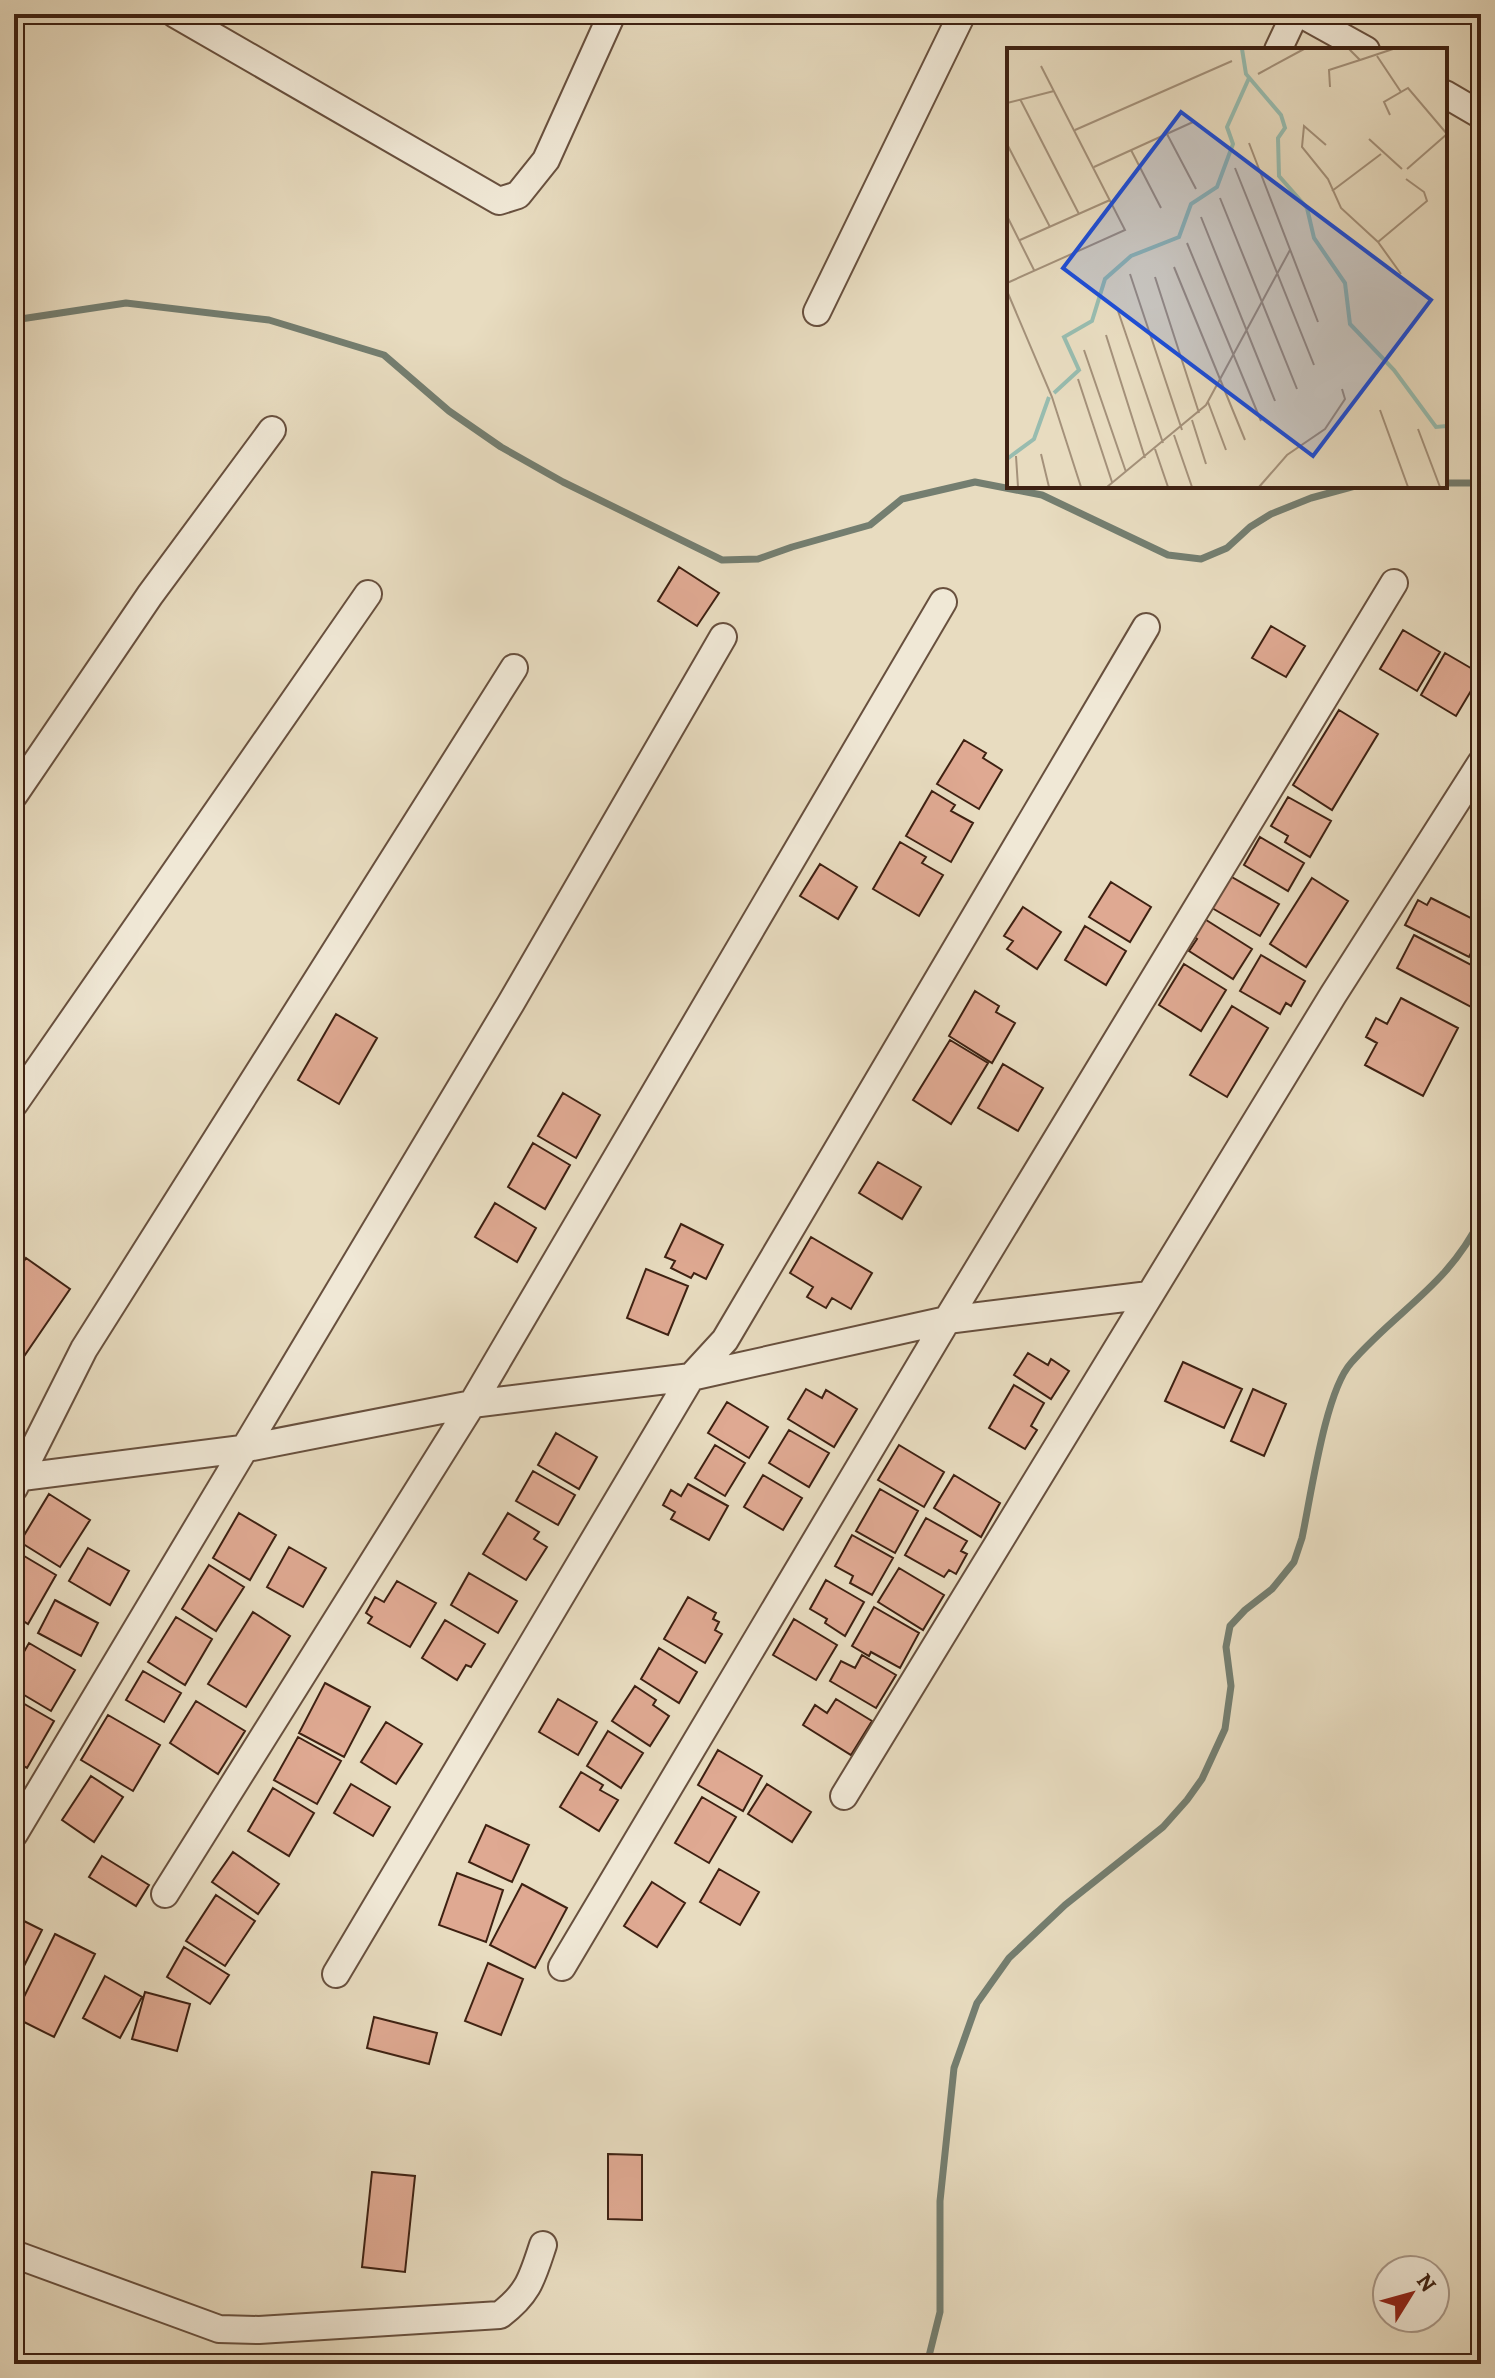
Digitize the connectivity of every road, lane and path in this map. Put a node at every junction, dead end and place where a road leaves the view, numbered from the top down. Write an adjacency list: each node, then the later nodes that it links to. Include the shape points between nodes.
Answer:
1 (175, 14): 2 (street, via 499,201 518,195 546,160)
2 (612, 14)
3 (962, 14): 10 (street)
4 (1295, 14): 6 (street)
5 (1301, 14): 7 (street)
6 (1279, 48)
7 (1362, 48)
8 (1447, 95): 9 (street)
9 (1481, 115)
10 (817, 312)
11 (272, 430): 19 (street, via 150,595)
12 (1394, 583): 22 (street)
13 (368, 594): 20 (street)
14 (943, 602): 24 (street)
15 (1146, 627): 23 (street, via 725,1340)
16 (723, 637): 25 (street, via 511,1003)
17 (514, 668): 26 (street, via 84,1349)
18 (1481, 763): 21 (street)
19 (14, 795)
20 (14, 1104)
21 (1149, 1295): 22 (street); 27 (street)
22 (947, 1320): 23 (street); 30 (street)
23 (691, 1377): 24 (street); 31 (street)
24 (472, 1404): 25 (street); 29 (street)
25 (242, 1449): 26 (street); 28 (street)
26 (16, 1481)
27 (844, 1796)
28 (14, 1834)
29 (165, 1894)
30 (562, 1967)
31 (336, 1974)
32 (543, 2245): 33 (street, via 528,2288 500,2315 259,2330 219,2329)
33 (14, 2254)

